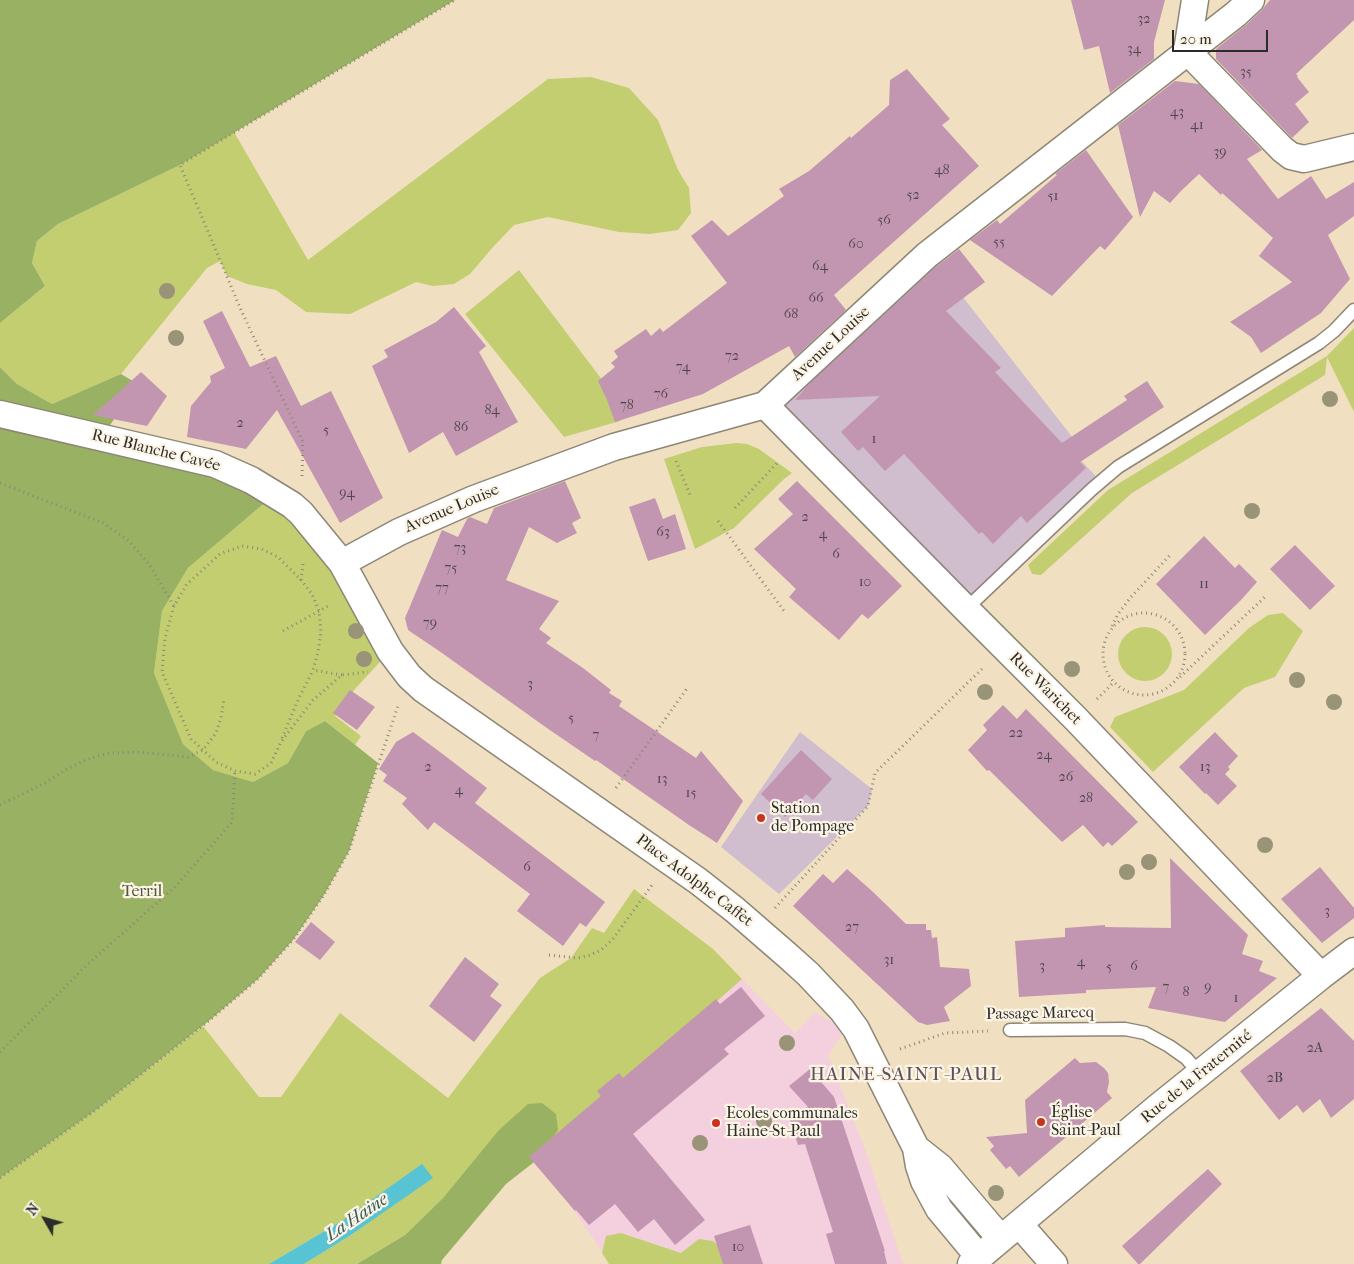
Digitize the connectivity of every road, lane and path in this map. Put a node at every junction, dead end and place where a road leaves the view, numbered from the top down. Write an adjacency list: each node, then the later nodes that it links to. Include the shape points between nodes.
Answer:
1 (455, 0): 14 (path, via 180,165 241,310 303,442)
2 (1195, 0): 4 (street)
3 (1251, 0): 4 (street, Avenue Louise)
4 (1187, 51): 5 (street, via 1291,156 1304,159); 7 (street, Avenue Louise, via 934,249)
5 (1354, 147)
6 (1354, 310): 21 (lane, via 1319,343 1118,467)
7 (765, 405): 9 (street, Avenue Louise); 10 (street, Rue Warichet)
8 (0, 414): 14 (street, Rue Blanche Cavée, via 215,464 251,480)
9 (664, 433): 12 (path); 17 (street, Avenue Louise, via 614,447 465,502)
10 (799, 440): 13 (path); 21 (street, Rue Warichet)
11 (0, 482): 20 (path, via 103,522 129,542 149,564)
12 (691, 497)
13 (734, 508)
14 (302, 513): 17 (street, Rue Blanche Cavée)
15 (718, 521): 23 (path)
16 (1172, 553): 25 (path, via 1118,614)
17 (342, 563): 18 (street, Place Adolphe Caffet)
18 (356, 590): 22 (path); 29 (street, Place Adolphe Caffet, via 390,651)
19 (1266, 595): 30 (path)
20 (174, 606): 22 (path, via 187,584 204,568 220,554 242,546 262,549 278,557 312,594); 34 (path, via 165,638 162,672 191,739)
21 (966, 609): 26 (street, Rue Warichet)
22 (320, 611): 24 (path); 27 (path, via 321,632)
23 (784, 611)
24 (283, 631)
25 (1110, 631): 30 (path, via 1104,644 1106,671 1125,691 1151,695 1164,691); 30 (path, via 1131,614 1158,614 1170,621 1185,644 1186,658)
26 (1004, 648): 39 (path, via 875,772 868,806); 42 (street, Rue Warichet)
27 (313, 670): 28 (path); 33 (path)
28 (342, 675): 29 (path, via 392,671); 33 (path, via 314,700)
29 (409, 676): 37 (street, Place Adolphe Caffet); 48 (path, via 349,851 324,895 292,940 259,978 210,1020 96,1110)
30 (1175, 682)
31 (688, 687): 37 (path)
32 (224, 699): 34 (path, via 216,733)
33 (281, 742): 35 (path, via 270,763 255,774)
34 (203, 750): 35 (path, via 216,762); 36 (path, via 188,758 139,752 110,753 67,769)
35 (235, 770): 44 (path, via 232,822 177,885 86,965)
36 (0, 806)
37 (599, 812): 38 (street, Place Adolphe Caffet)
38 (669, 861): 39 (street, Place Adolphe Caffet); 41 (path, via 613,939 601,950 577,958)
39 (756, 928): 45 (street, Place Adolphe Caffet, via 808,974 842,1010 856,1028)
40 (1354, 951): 42 (street, Rue de la Fraternité)
41 (549, 955)
42 (1321, 976): 46 (street, Rue de la Fraternité)
43 (1010, 1030): 45 (path, Passage Marecq, via 944,1033); 46 (lane, Passage Marecq, via 1125,1029 1145,1033 1186,1058)
44 (0, 1052)
45 (871, 1059): 47 (street, Place Adolphe Caffet)
46 (1200, 1074): 49 (street, Rue de la Fraternité)
47 (916, 1148): 49 (street); 50 (street, Place Adolphe Caffet, via 924,1181 939,1209)
48 (0, 1178)
49 (1010, 1232): 50 (street, Rue de la Fraternité); 51 (street)
50 (975, 1260)
51 (1054, 1264)

